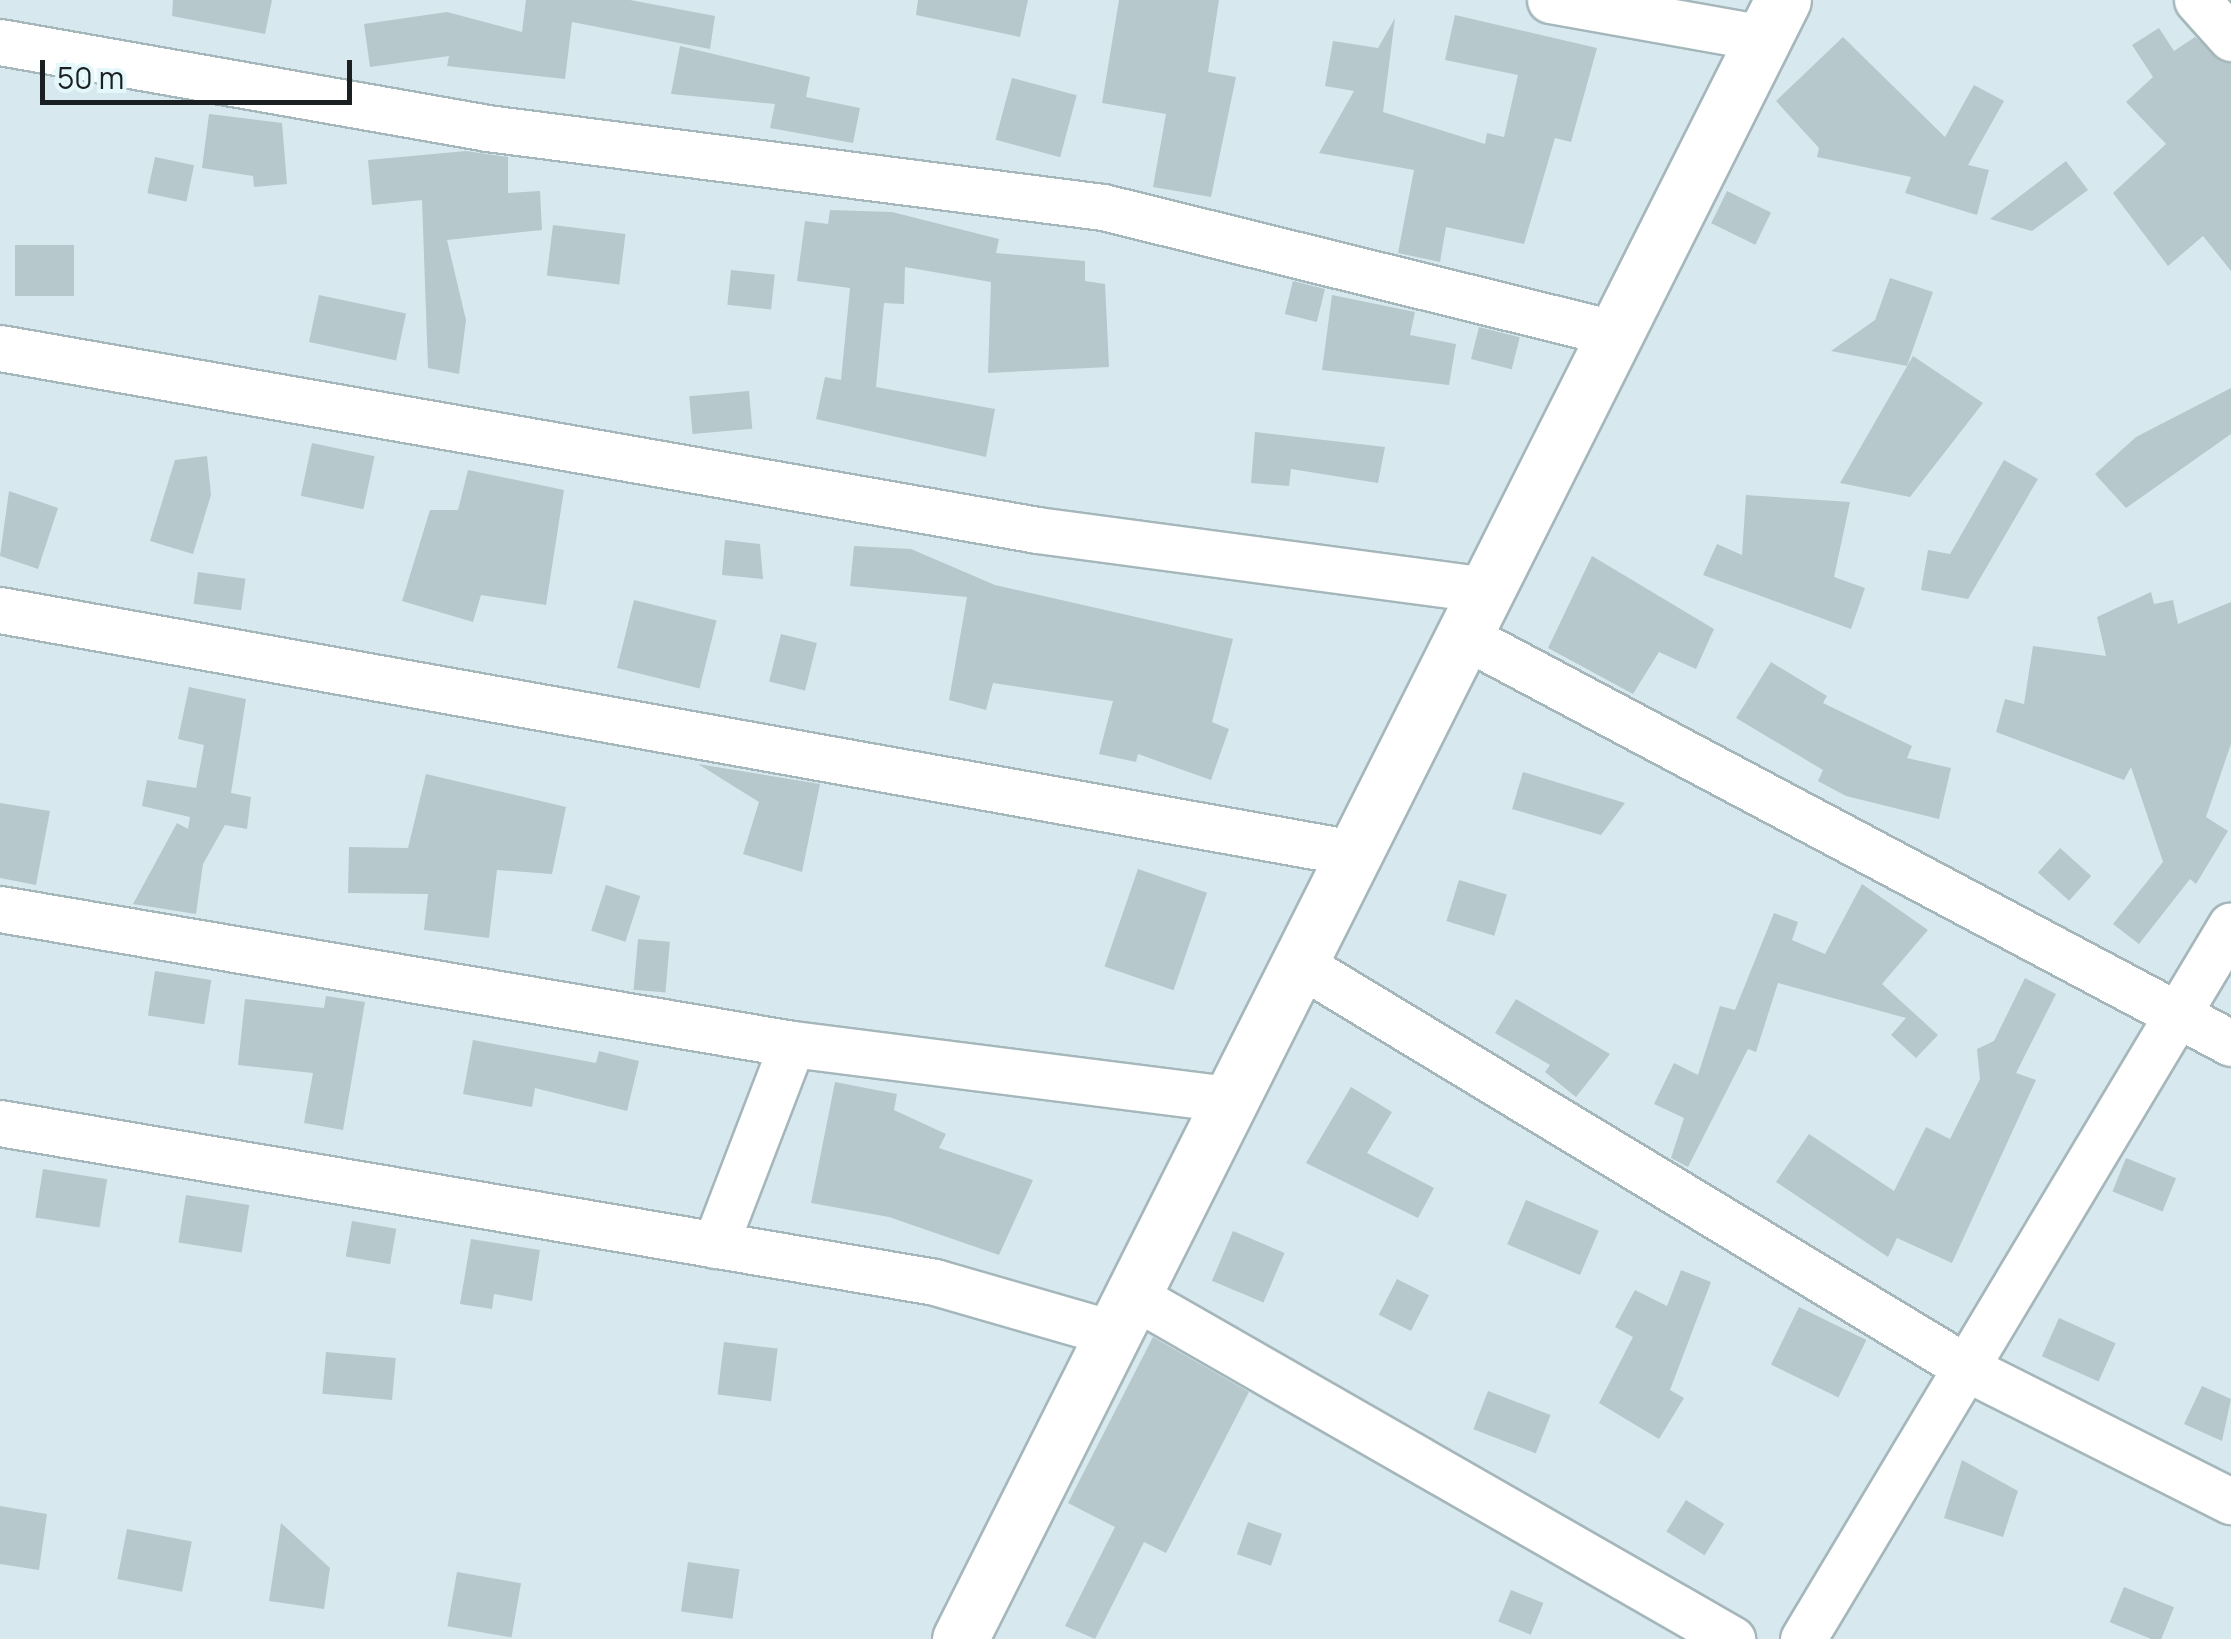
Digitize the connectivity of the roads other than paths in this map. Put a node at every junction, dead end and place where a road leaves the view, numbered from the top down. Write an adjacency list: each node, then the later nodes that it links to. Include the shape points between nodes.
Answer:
1 (1550, 0): 3 (street)
2 (2197, 0): 4 (street)
3 (1773, 19): 6 (street)
4 (2231, 38)
5 (0, 42): 6 (street, via 487,128 1103,207)
6 (1617, 334): 9 (street)
7 (0, 348): 9 (street)
8 (0, 610): 10 (street)
9 (1478, 614): 10 (street); 14 (street)
10 (1359, 854): 13 (street)
11 (0, 909): 16 (street)
12 (2231, 925): 14 (street)
13 (1303, 966): 17 (street); 21 (street)
14 (2171, 1012): 15 (street); 21 (street)
15 (2231, 1043)
16 (792, 1044): 17 (street); 19 (street)
17 (1233, 1100): 20 (street)
18 (0, 1124): 19 (street)
19 (715, 1245): 20 (street)
20 (1122, 1314): 23 (street); 24 (street)
21 (1972, 1370): 22 (street); 25 (street)
22 (2231, 1501)
23 (960, 1639)
24 (1732, 1639)
25 (1802, 1639)

